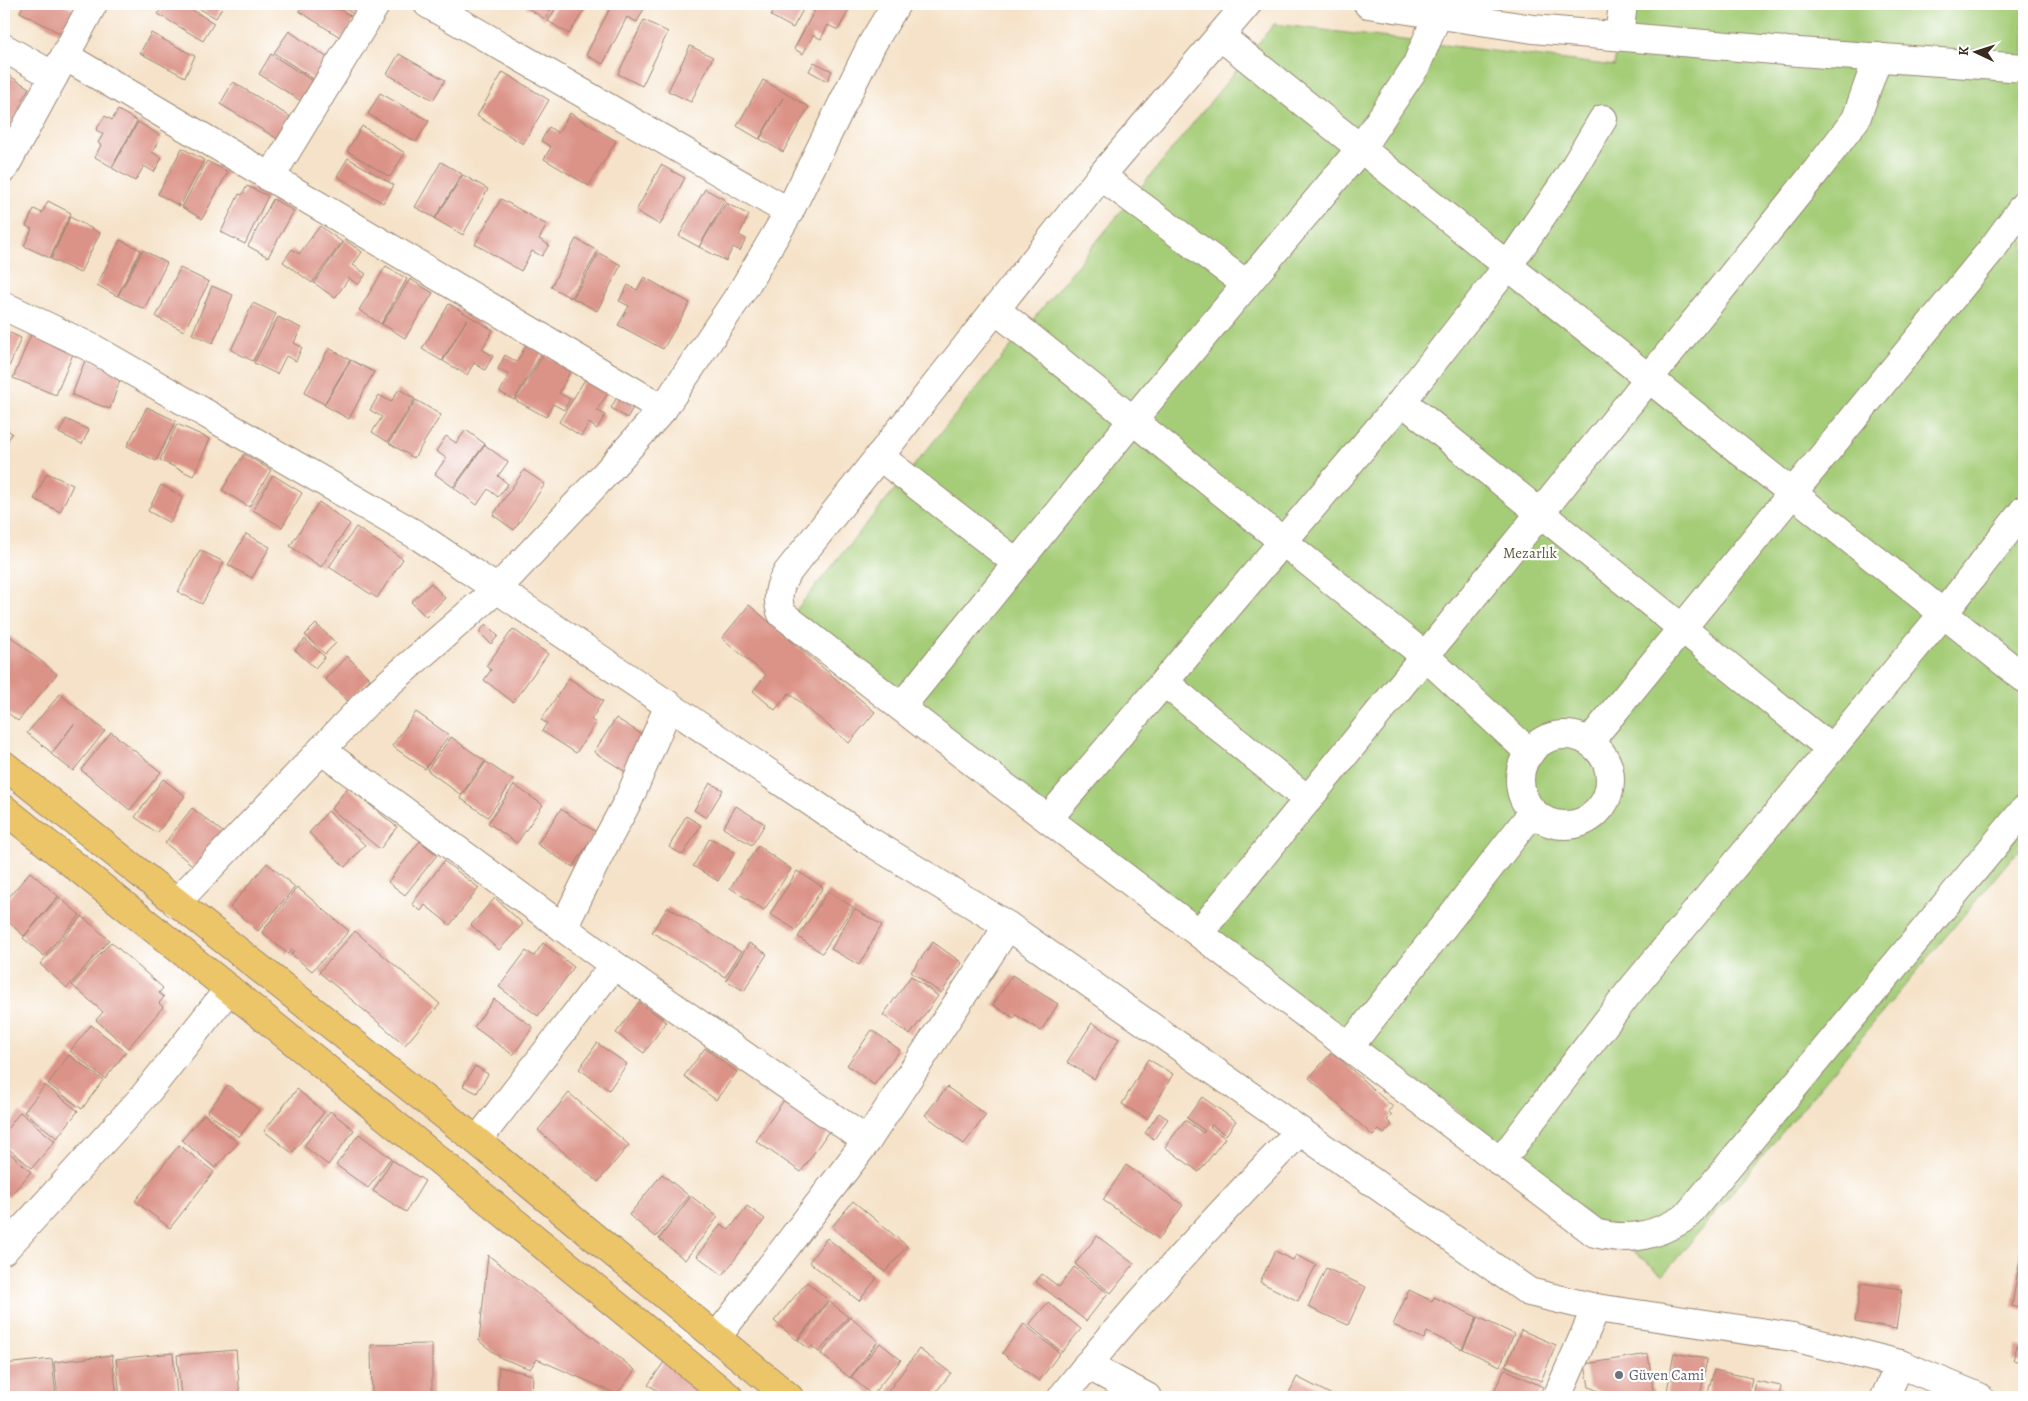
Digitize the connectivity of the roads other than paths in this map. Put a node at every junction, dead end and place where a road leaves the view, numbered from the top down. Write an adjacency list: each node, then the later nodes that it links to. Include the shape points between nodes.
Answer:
1 (93, 4): 13 (street)
2 (376, 4): 19 (street)
3 (428, 4): 21 (street)
4 (896, 4): 21 (street, via 872,44)
5 (1247, 4): 9 (street)
6 (1368, 4): 8 (street)
7 (1623, 4): 10 (street)
8 (1438, 14): 10 (street, via 1532,28); 16 (street, via 1416,66)
9 (1220, 36): 16 (street); 18 (street)
10 (1619, 36): 12 (street)
11 (4, 48): 13 (street)
12 (1878, 57): 14 (street); 26 (street, via 1856,119)
13 (59, 66): 17 (street); 19 (street)
14 (2024, 68)
15 (1603, 119): 22 (street)
16 (1360, 148): 22 (street); 23 (street)
17 (4, 168)
18 (1101, 176): 23 (street); 25 (street)
19 (270, 178): 28 (street)
20 (2024, 205): 31 (street, via 1992,249)
21 (789, 212): 28 (street, via 744,288)
22 (1508, 266): 26 (street); 27 (street)
23 (1246, 284): 29 (street)
24 (4, 306): 36 (street, via 94,349 420,537)
25 (995, 310): 29 (street); 30 (street)
26 (1649, 379): 31 (street); 33 (street)
27 (1402, 401): 33 (street); 34 (street)
28 (663, 409): 36 (street)
29 (1132, 421): 34 (street); 35 (street)
30 (879, 456): 35 (street); 43 (street, via 787,573 778,594 782,614)
31 (1792, 492): 37 (street); 38 (street)
32 (2024, 510): 37 (street)
33 (1541, 513): 38 (street); 39 (street)
34 (1282, 542): 39 (street); 41 (street)
35 (1017, 563): 43 (street)
36 (498, 588): 42 (street); 46 (street, via 367,702)
37 (1944, 614): 40 (street); 45 (street)
38 (1682, 628): 44 (street); 45 (street)
39 (1425, 656): 47 (street); 49 (street)
40 (2024, 678)
41 (1164, 682): 49 (street); 53 (street)
42 (669, 704): 55 (street, via 866,839); 56 (street, via 629,799)
43 (901, 707): 53 (street)
44 (1589, 742): 47 (street, via 1564,735 1540,743); 52 (street, via 1599,750 1610,774 1610,787 1599,810 1589,819 1565,826 1553,824)
45 (1831, 749): 64 (street, via 1627,995)
46 (321, 750): 54 (street); 56 (street)
47 (1530, 753): 52 (street, via 1520,777 1521,790)
48 (4, 765): 54 (main road)
49 (1308, 800): 57 (street)
50 (4, 809): 59 (main road)
51 (2024, 810): 64 (street, via 1686,1217 1655,1233 1637,1237 1594,1233)
52 (1533, 812): 60 (street)
53 (1048, 818): 57 (street)
54 (176, 903): 62 (main road)
55 (1008, 926): 61 (street); 63 (street)
56 (564, 928): 58 (street)
57 (1198, 933): 60 (street)
58 (614, 965): 62 (street); 63 (street)
59 (229, 989): 65 (street, via 144,1096); 70 (main road)
60 (1349, 1047): 64 (street)
61 (1299, 1132): 66 (street, via 1529,1292); 69 (street, via 1200,1233)
62 (477, 1141): 67 (main road)
63 (867, 1142): 67 (street)
64 (1500, 1162)
65 (4, 1250)
66 (1596, 1308): 68 (street, via 1793,1337); 74 (street)
67 (716, 1338): 71 (main road)
68 (1900, 1364): 75 (street); 76 (street)
69 (1087, 1365): 72 (street); 73 (street)
70 (729, 1397)
71 (788, 1397)
72 (1062, 1397)
73 (1147, 1397)
74 (1558, 1397)
75 (1885, 1397)
76 (1979, 1397)

